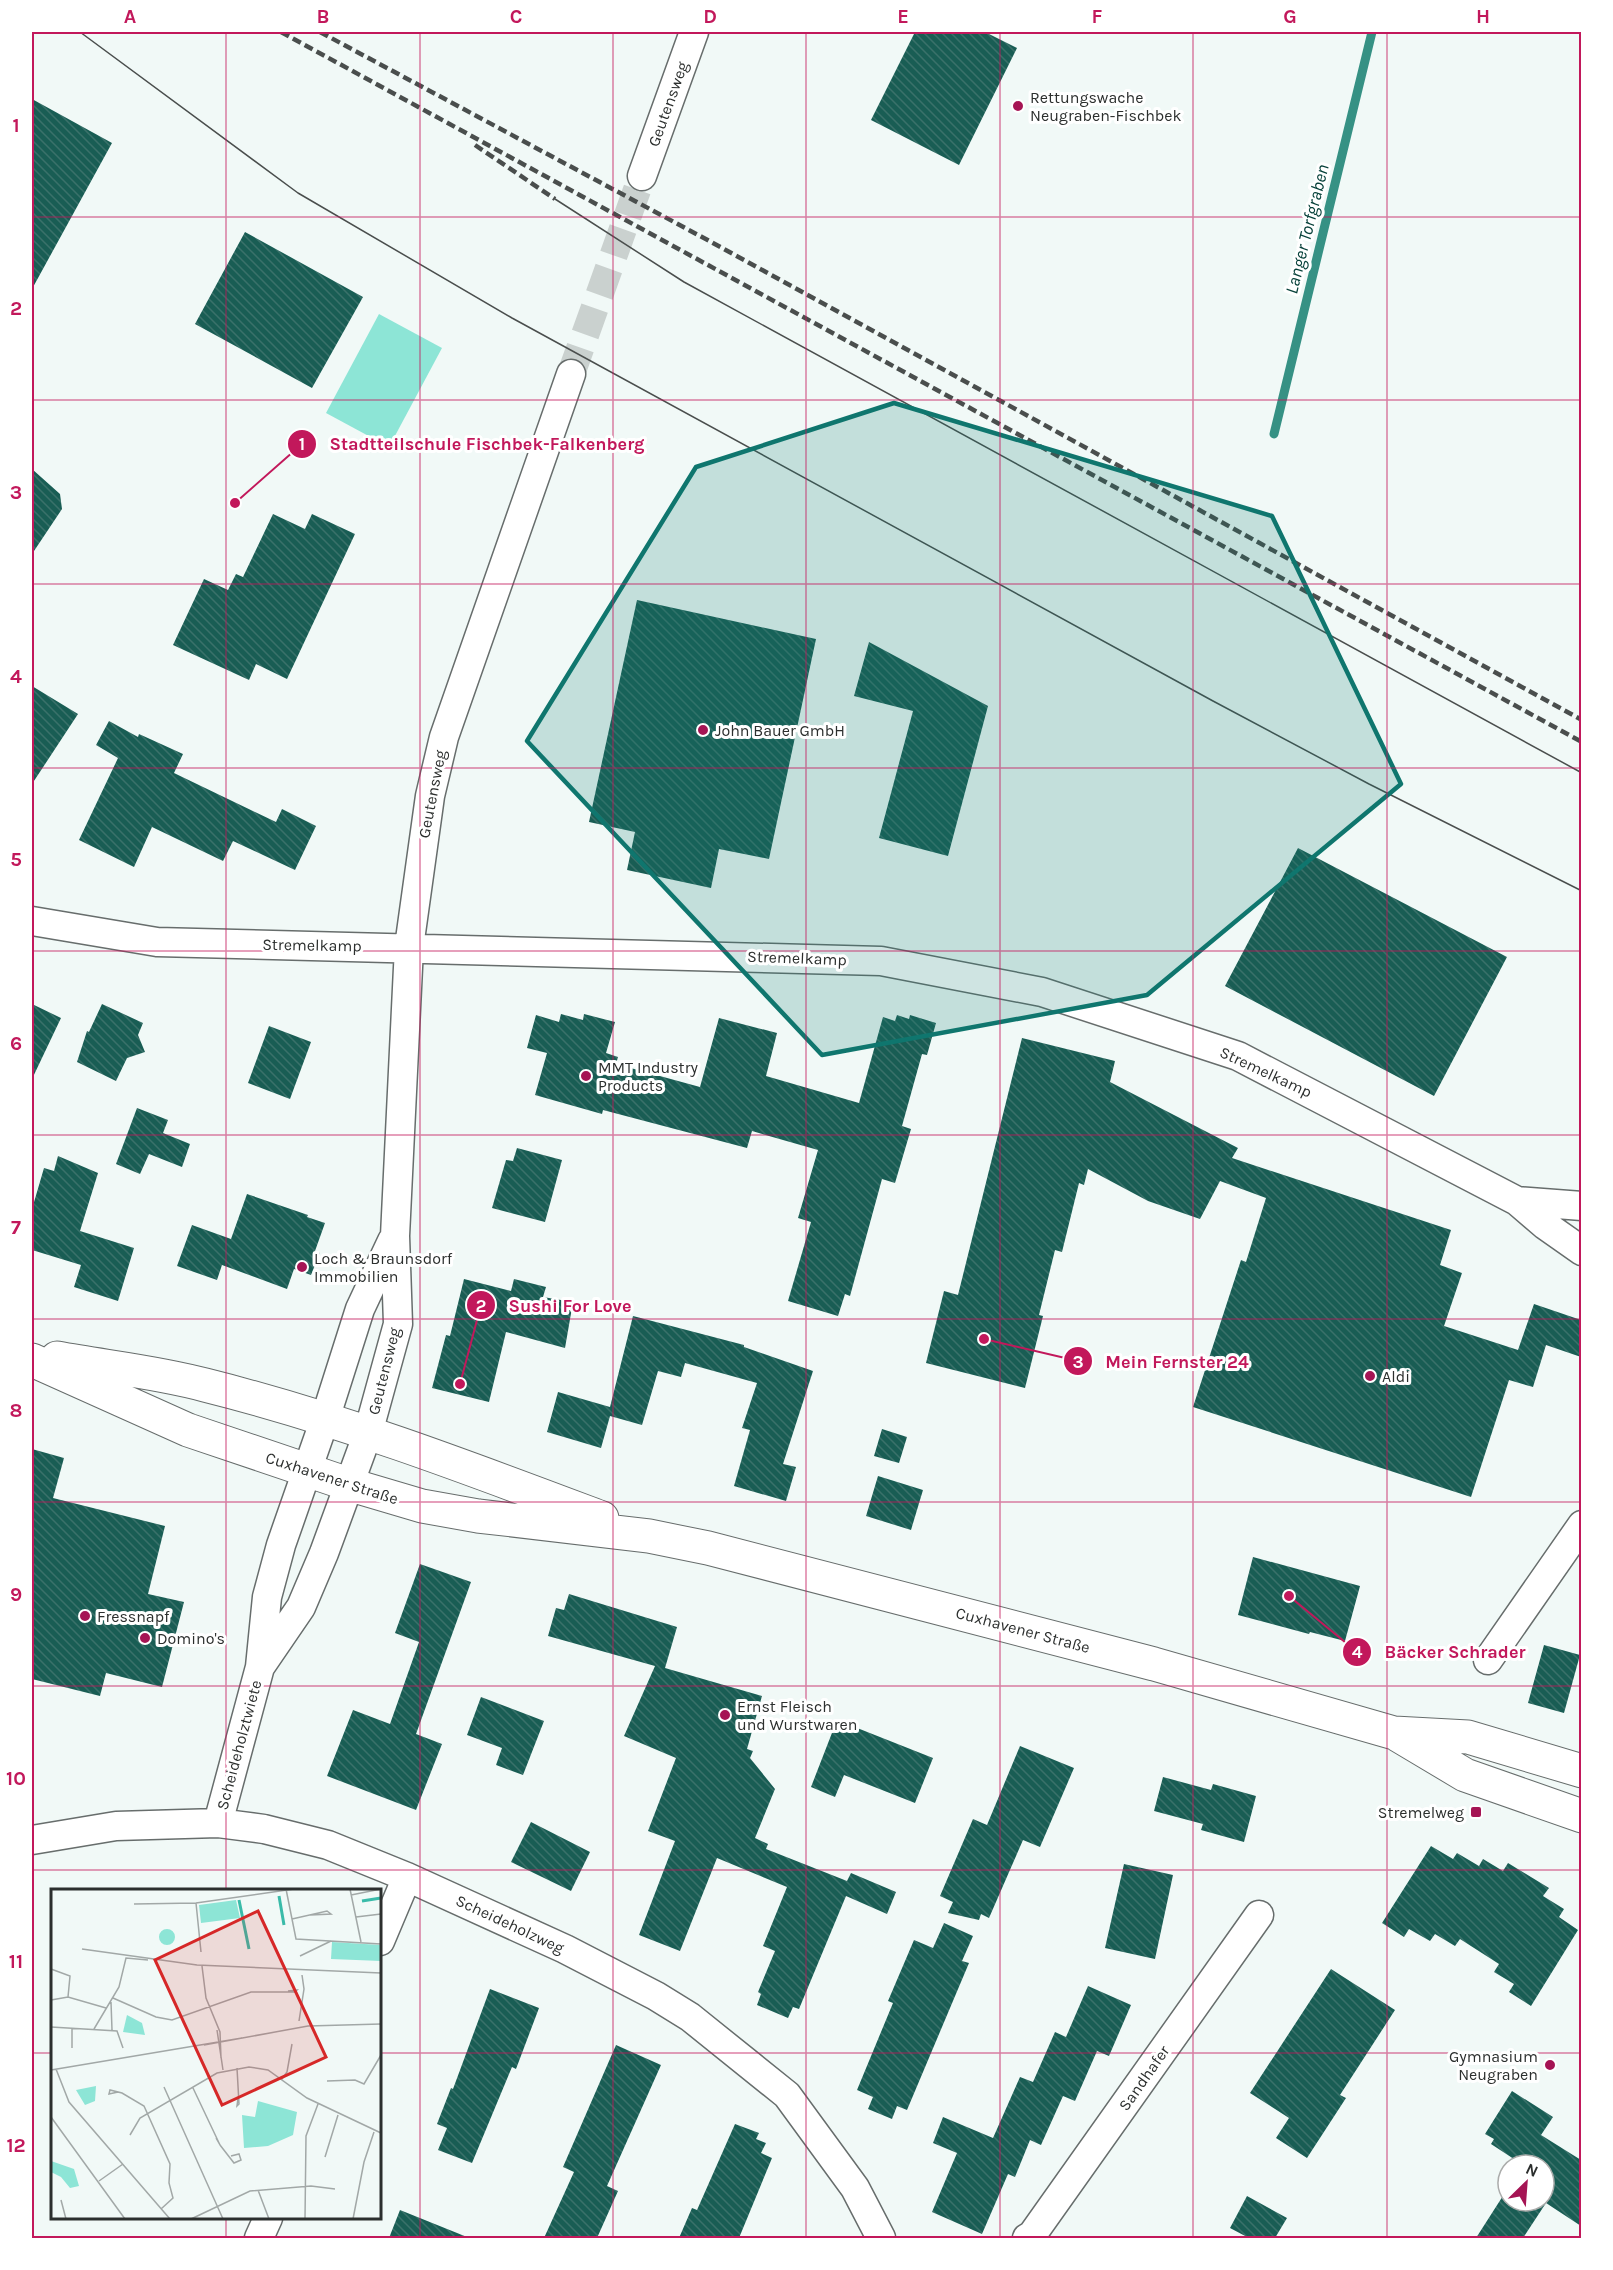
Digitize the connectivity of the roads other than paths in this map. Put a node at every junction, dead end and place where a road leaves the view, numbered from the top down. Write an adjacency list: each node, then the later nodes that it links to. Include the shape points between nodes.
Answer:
1 (694, 32): 2 (street, Geutensweg)
2 (642, 176)
3 (572, 374): 5 (street, Geutensweg, via 444,737 430,796)
4 (32, 921): 5 (street, Stremelkamp, via 157,942)
5 (409, 947): 6 (street, Stremelkamp, via 881,961 1042,992 1238,1056); 8 (street, Geutensweg)
6 (1516, 1200): 7 (street, Stremelkamp); 9 (street, Stremelkamp)
7 (1581, 1206)
8 (395, 1236): 12 (street, Geutensweg, via 360,1309); 13 (street, Geutensweg, via 398,1324)
9 (1581, 1251)
10 (32, 1353): 12 (main road, Cuxhavener Straße, via 203,1384)
11 (32, 1360): 14 (main road, Cuxhavener Straße, via 188,1430)
12 (326, 1419): 13 (main road, Cuxhavener Straße); 14 (street, Scheideholztwiete)
13 (368, 1433): 15 (street, Scheideholztwiete); 17 (main road, Cuxhavener Straße)
14 (308, 1471): 15 (main road, Cuxhavener Straße); 19 (street, Scheideholztwiete, via 267,1597)
15 (351, 1485): 17 (main road, Cuxhavener Straße, via 434,1510); 19 (street, Scheideholztwiete, via 301,1607)
16 (1581, 1525): 18 (street)
17 (649, 1536): 20 (main road, Cuxhavener Straße, via 1154,1664)
18 (1488, 1660)
19 (260, 1667): 23 (street, Scheideholztwiete)
20 (1394, 1733): 21 (main road, Cuxhavener Straße, via 1468,1737); 22 (main road, Cuxhavener Straße, via 1465,1776)
21 (1581, 1771)
22 (1581, 1816)
23 (218, 1823): 24 (street, Scheideholzweg, via 116,1826); 25 (street, Scheideholzweg, via 264,1829 328,1845)
24 (32, 1840)
25 (407, 1877): 27 (street); 30 (street, Scheideholzweg, via 564,1949 690,2017 788,2095 855,2188)
26 (1259, 1915): 31 (street, Sandhafer)
27 (381, 1939)
28 (267, 2219): 29 (street)
29 (259, 2238)
30 (881, 2238)
31 (1027, 2238)

